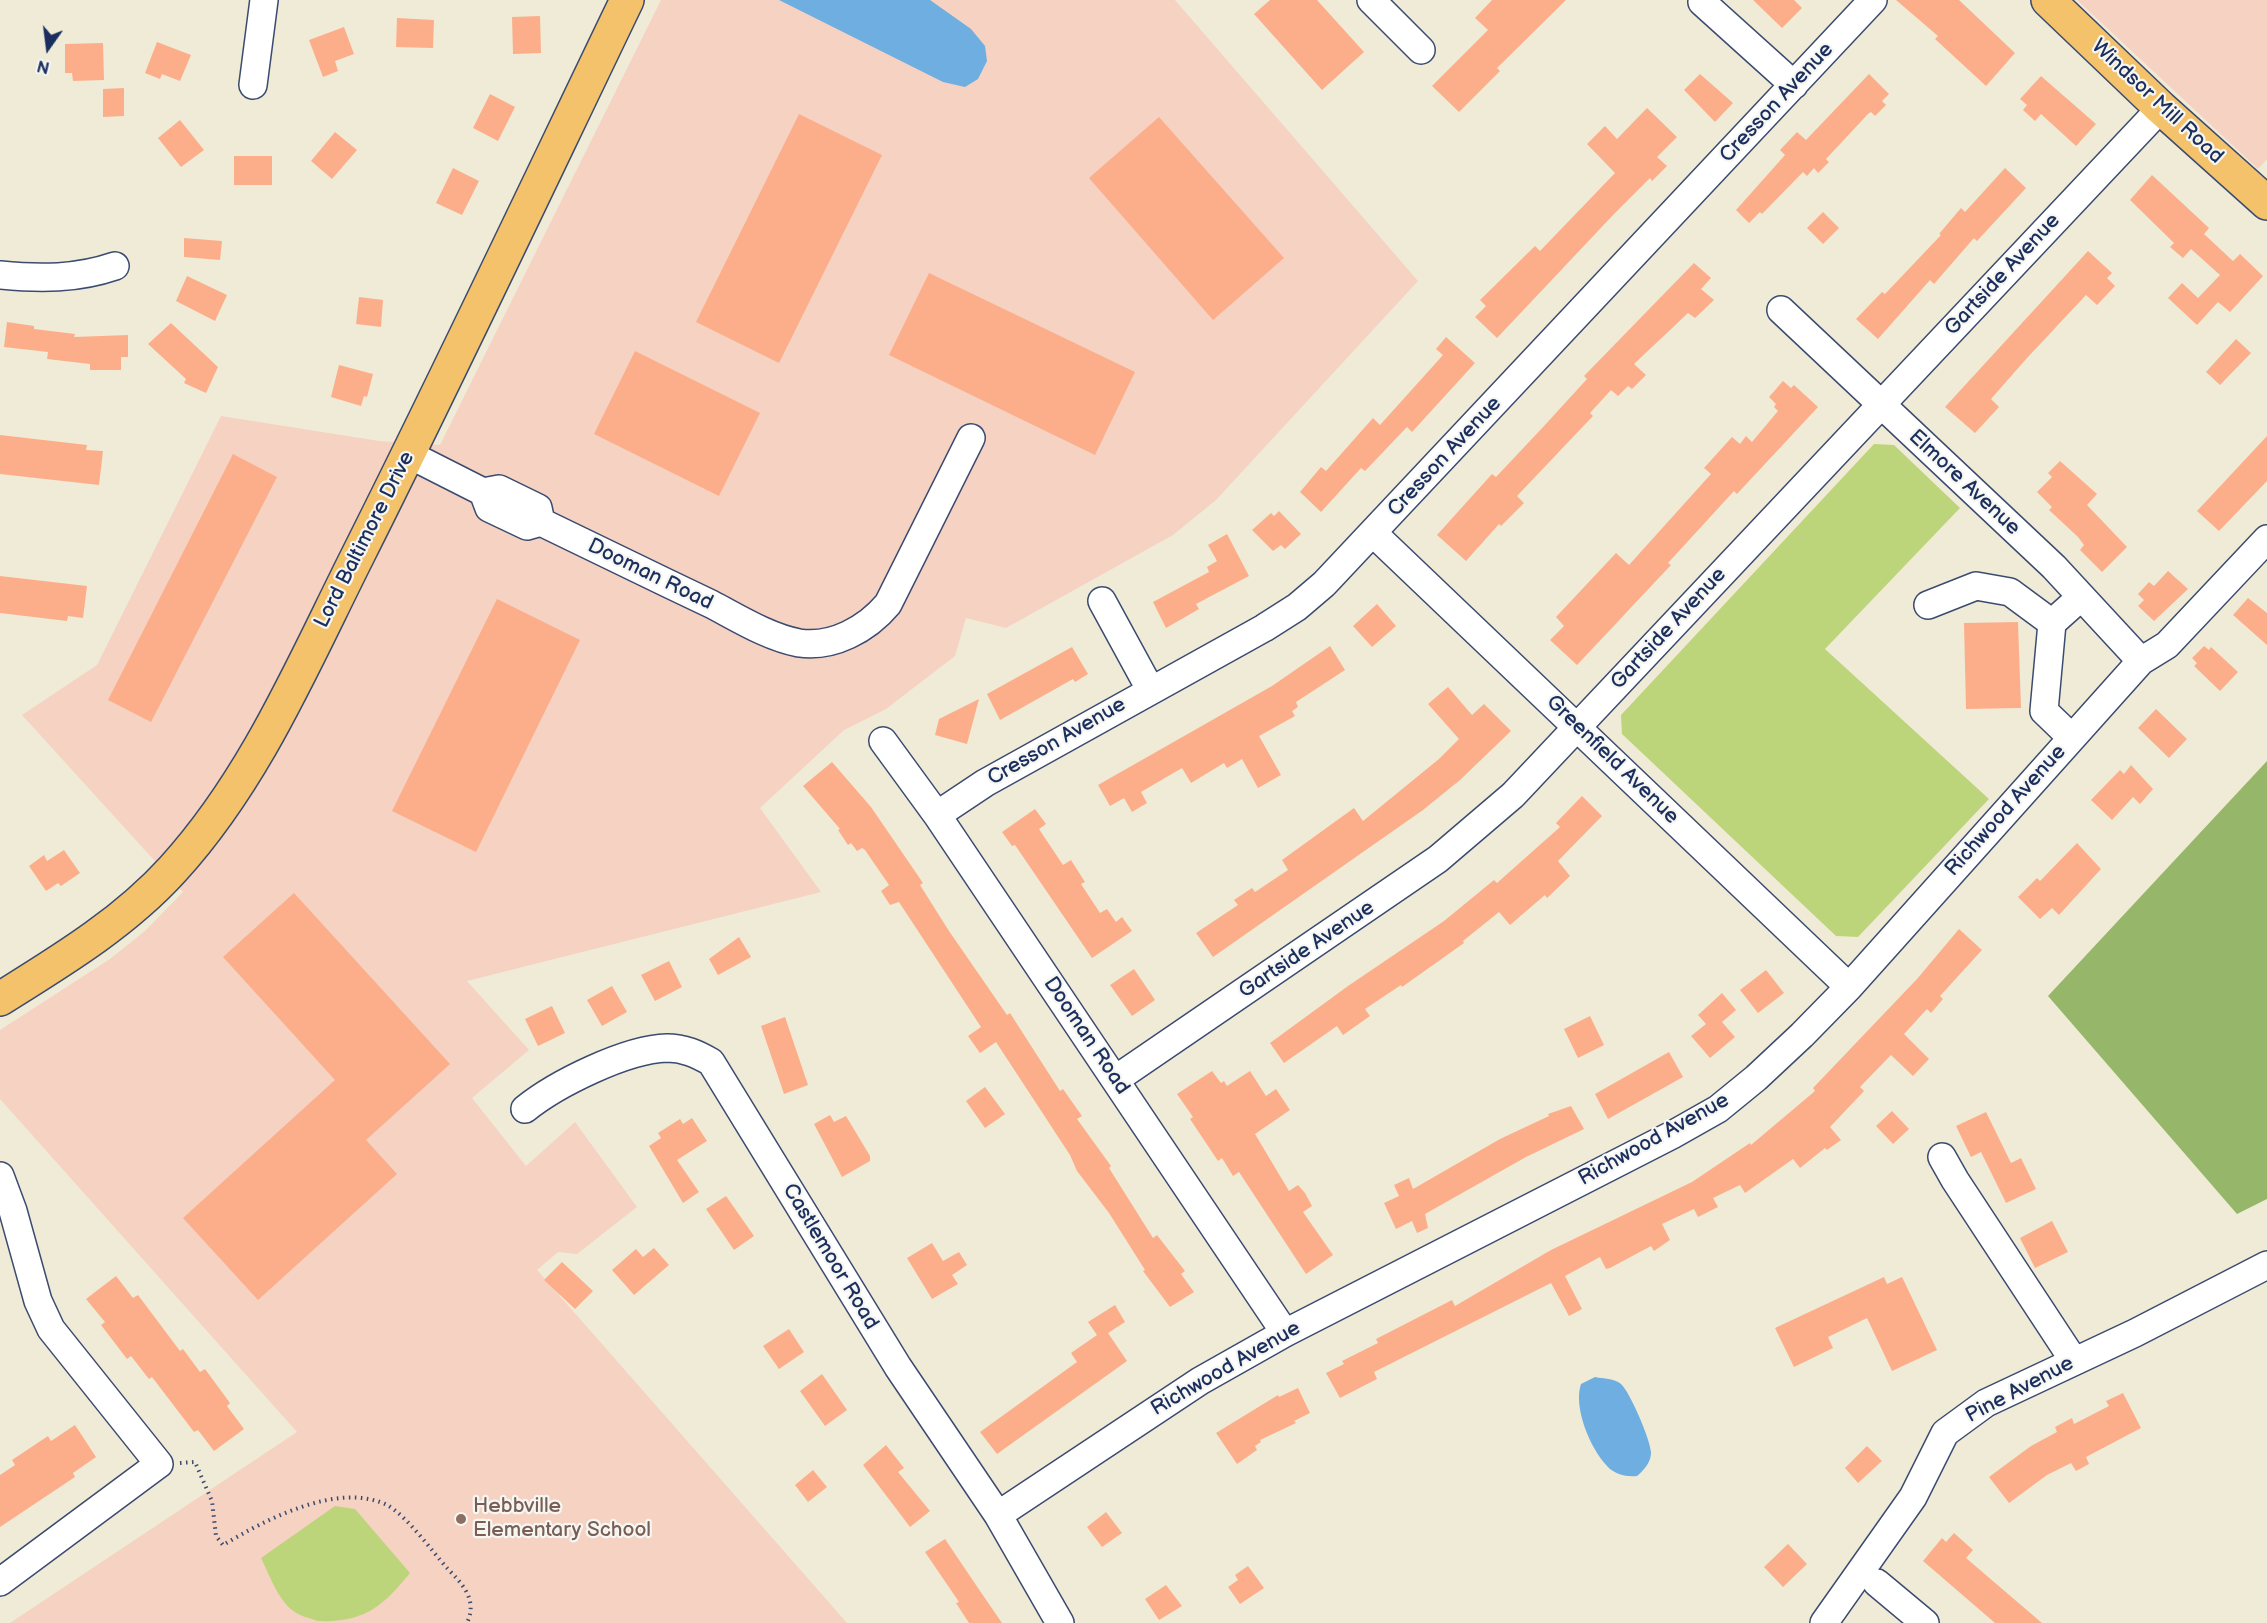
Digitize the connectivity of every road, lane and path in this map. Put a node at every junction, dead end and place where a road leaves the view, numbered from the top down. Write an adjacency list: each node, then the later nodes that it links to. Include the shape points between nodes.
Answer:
1 (264, 0): 8 (street)
2 (627, 0): 17 (main road, Lord Baltimore Drive)
3 (1371, 0): 7 (street)
4 (1873, 0): 9 (street, Cresson Avenue)
5 (1702, 2): 9 (street)
6 (2058, 3): 10 (main road, Windsor Mill Road)
7 (1421, 50)
8 (253, 85)
9 (1794, 85): 18 (street, Cresson Avenue)
10 (2161, 108): 11 (main road, Windsor Mill Road); 15 (street, Gartside Avenue)
11 (2267, 202)
12 (115, 266): 13 (street, via 62,278)
13 (0, 275)
14 (1781, 310): 15 (street, Elmore Avenue)
15 (1881, 405): 20 (street, Elmore Avenue); 26 (street, Gartside Avenue)
16 (971, 438): 17 (street, Dooman Road, via 888,604 876,618 848,635 829,642 800,643 760,629 541,522 538,508 499,489 483,492)
17 (408, 454): 31 (main road, Lord Baltimore Drive, via 271,728 208,828 172,871 133,908 86,945)
18 (1373, 533): 25 (street, Cresson Avenue, via 1297,607); 26 (street, Greenfield Avenue)
19 (2267, 538): 24 (street, Richwood Avenue, via 2167,645)
20 (2081, 597): 23 (street); 24 (street, Elmore Avenue)
21 (1102, 601): 25 (street)
22 (1928, 605): 23 (street, via 1976,586 2010,592)
23 (2052, 622): 27 (street, via 2044,711)
24 (2141, 661): 27 (street, Richwood Avenue)
25 (1150, 689): 29 (street, Cresson Avenue, via 985,783)
26 (1577, 726): 30 (street, Greenfield Avenue); 32 (street, Gartside Avenue, via 1513,795 1438,859)
27 (2072, 738): 30 (street, Richwood Avenue)
28 (883, 741): 29 (street, Dooman Road)
29 (937, 815): 32 (street, Dooman Road)
30 (1849, 987): 37 (street, Richwood Avenue, via 1756,1078 1718,1109)
31 (0, 999)
32 (1116, 1079): 37 (street, Dooman Road)
33 (525, 1110): 40 (street, Castlemoor Road, via 567,1081 638,1054 666,1048 697,1054 711,1062 898,1367)
34 (1942, 1157): 38 (street)
35 (0, 1176): 39 (street, via 38,1301 51,1329)
36 (2267, 1264): 38 (street, Pine Avenue)
37 (1285, 1334): 40 (street, Richwood Avenue, via 1200,1381)
38 (2074, 1361): 45 (street, Pine Avenue, via 1986,1403 1945,1433 1913,1497)
39 (159, 1464): 41 (street); 43 (path, via 195,1462 212,1502 216,1536 223,1545 280,1515 314,1503 345,1498 388,1506 468,1590 471,1613)
40 (998, 1515): 44 (street, Castlemoor Road)
41 (0, 1582)
42 (1876, 1583): 46 (street)
43 (467, 1623)
44 (1060, 1623)
45 (1824, 1623)
46 (1925, 1623)

